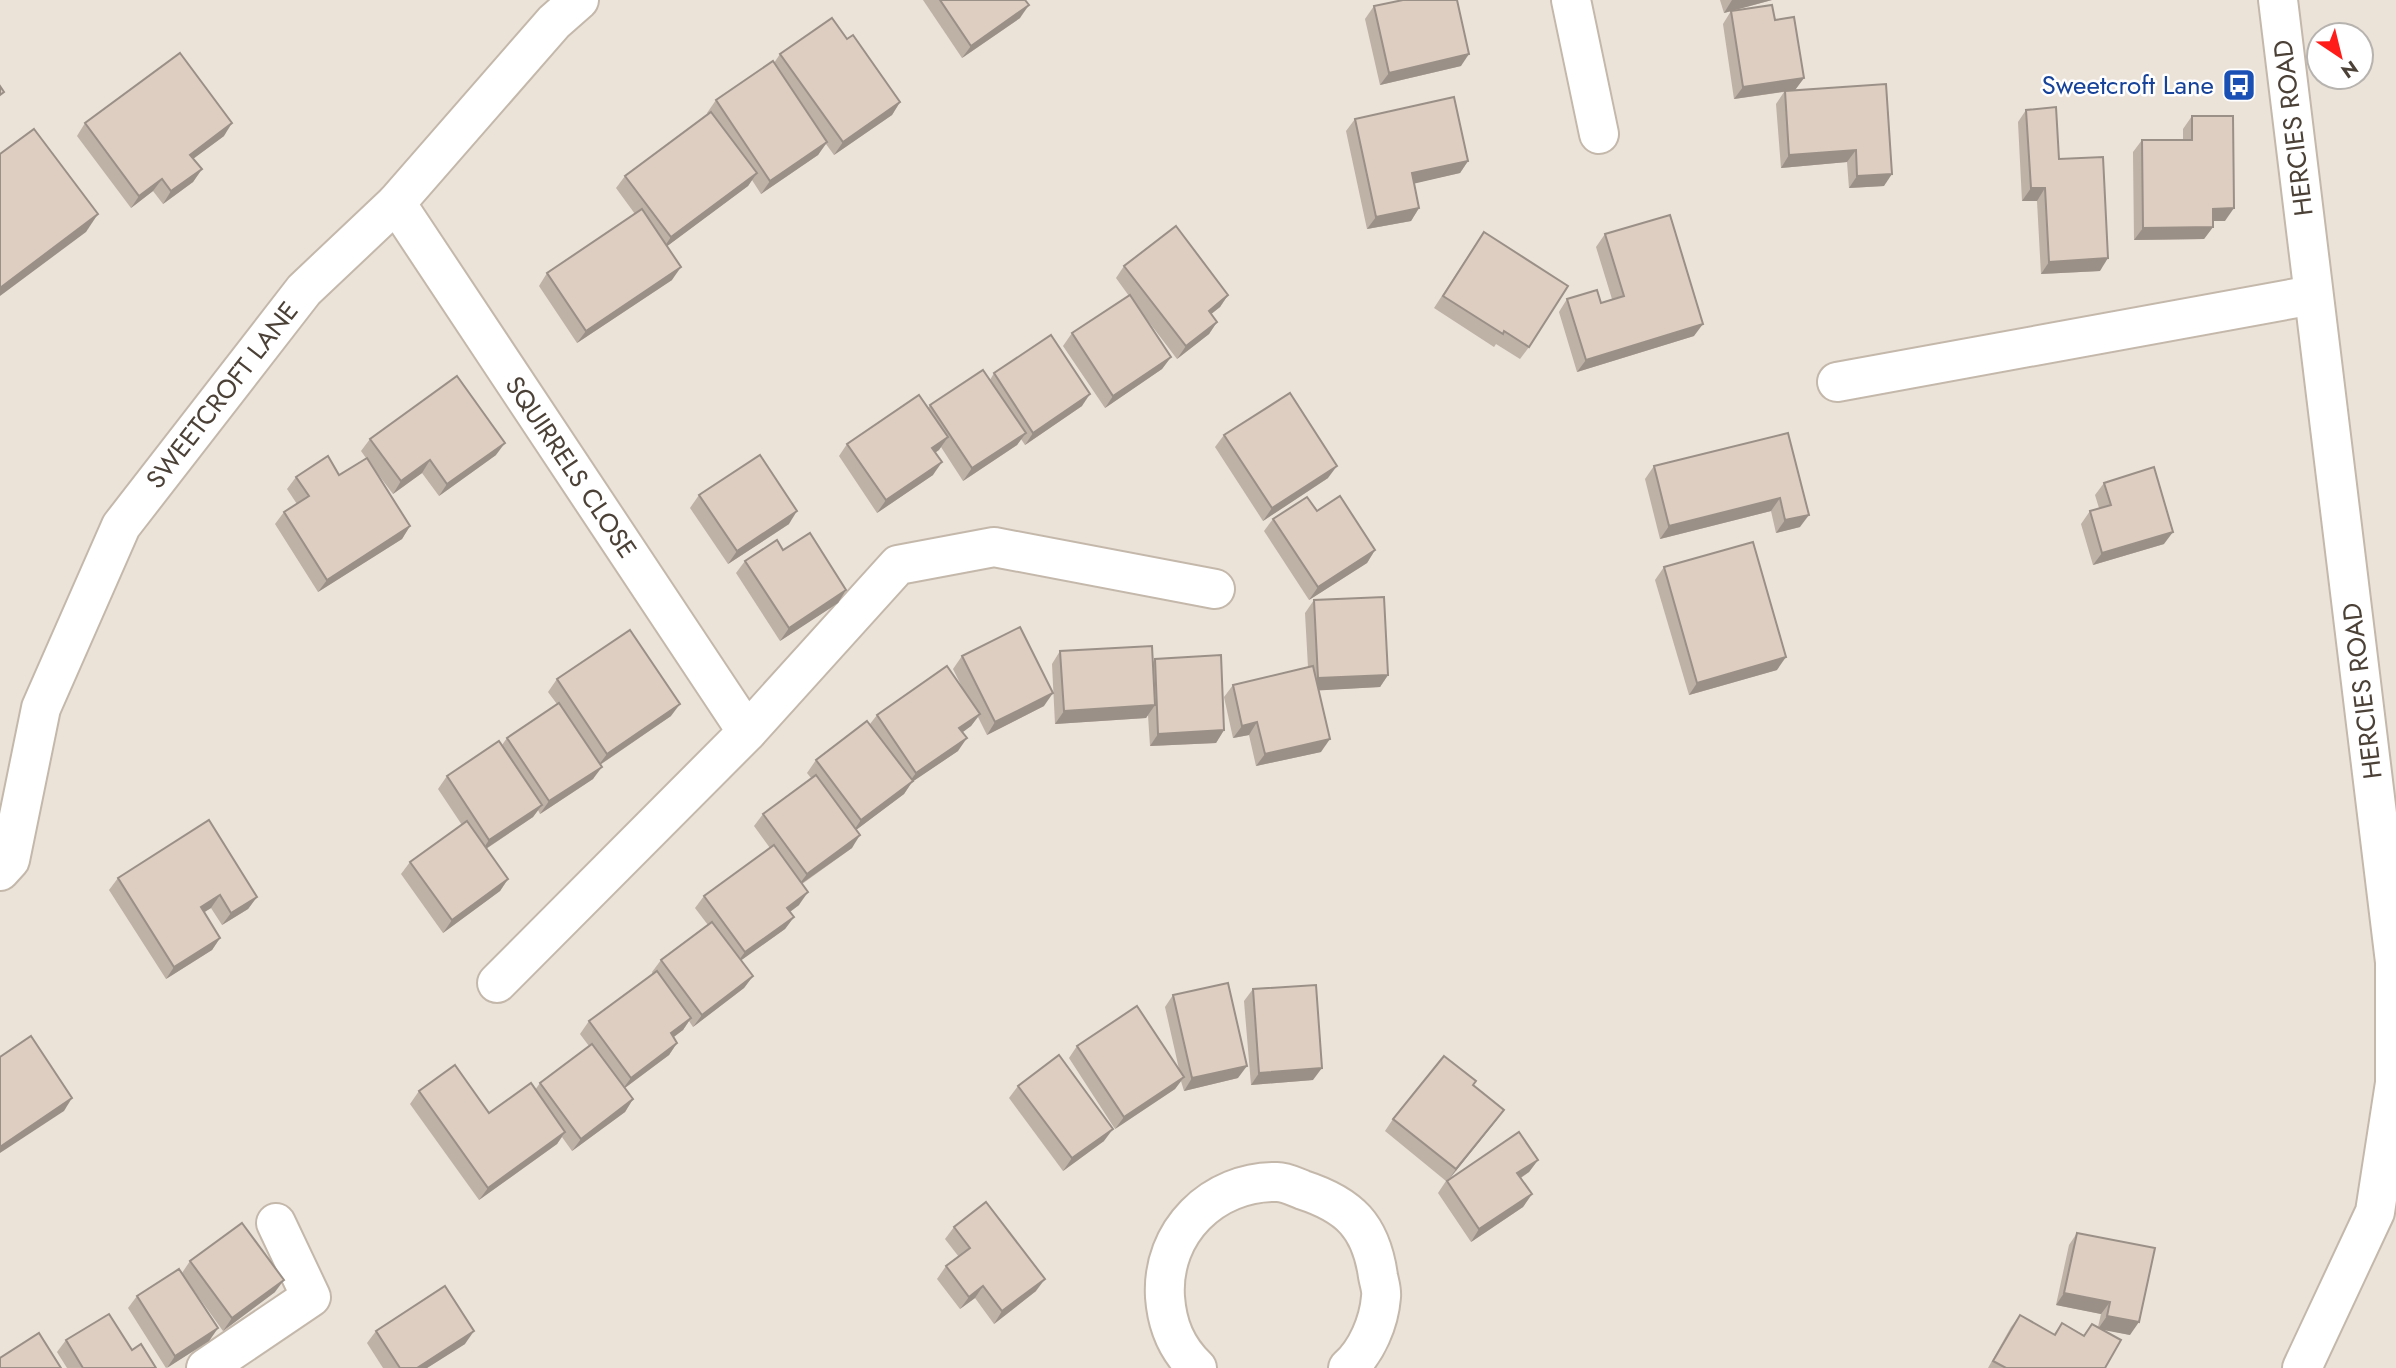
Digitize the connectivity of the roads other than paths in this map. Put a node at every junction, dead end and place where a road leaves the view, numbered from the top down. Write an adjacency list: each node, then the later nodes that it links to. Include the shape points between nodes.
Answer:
1 (579, 0): 5 (street, SWEETCROFT LANE, via 554,22)
2 (1571, 0): 4 (street)
3 (2277, 0): 6 (street, HERCIES ROAD)
4 (1599, 134)
5 (396, 203): 9 (street, SQUIRRELS CLOSE); 10 (street, SWEETCROFT LANE, via 304,289 121,526 40,708 10,860)
6 (2313, 295): 7 (street); 16 (street, HERCIES ROAD, via 2395,962 2395,1083 2375,1212)
7 (1837, 382)
8 (1215, 589): 9 (street, via 994,547 898,565)
9 (747, 732): 11 (street)
10 (0, 871)
11 (497, 983)
12 (276, 1223): 14 (street, via 311,1297)
13 (1184, 1364): 15 (street, via 1166,1318 1164,1280 1169,1256 1187,1223 1206,1203 1240,1187 1279,1182 1340,1205 1375,1252 1381,1296 1373,1335)
14 (206, 1368)
15 (1348, 1368)
16 (2302, 1368)

